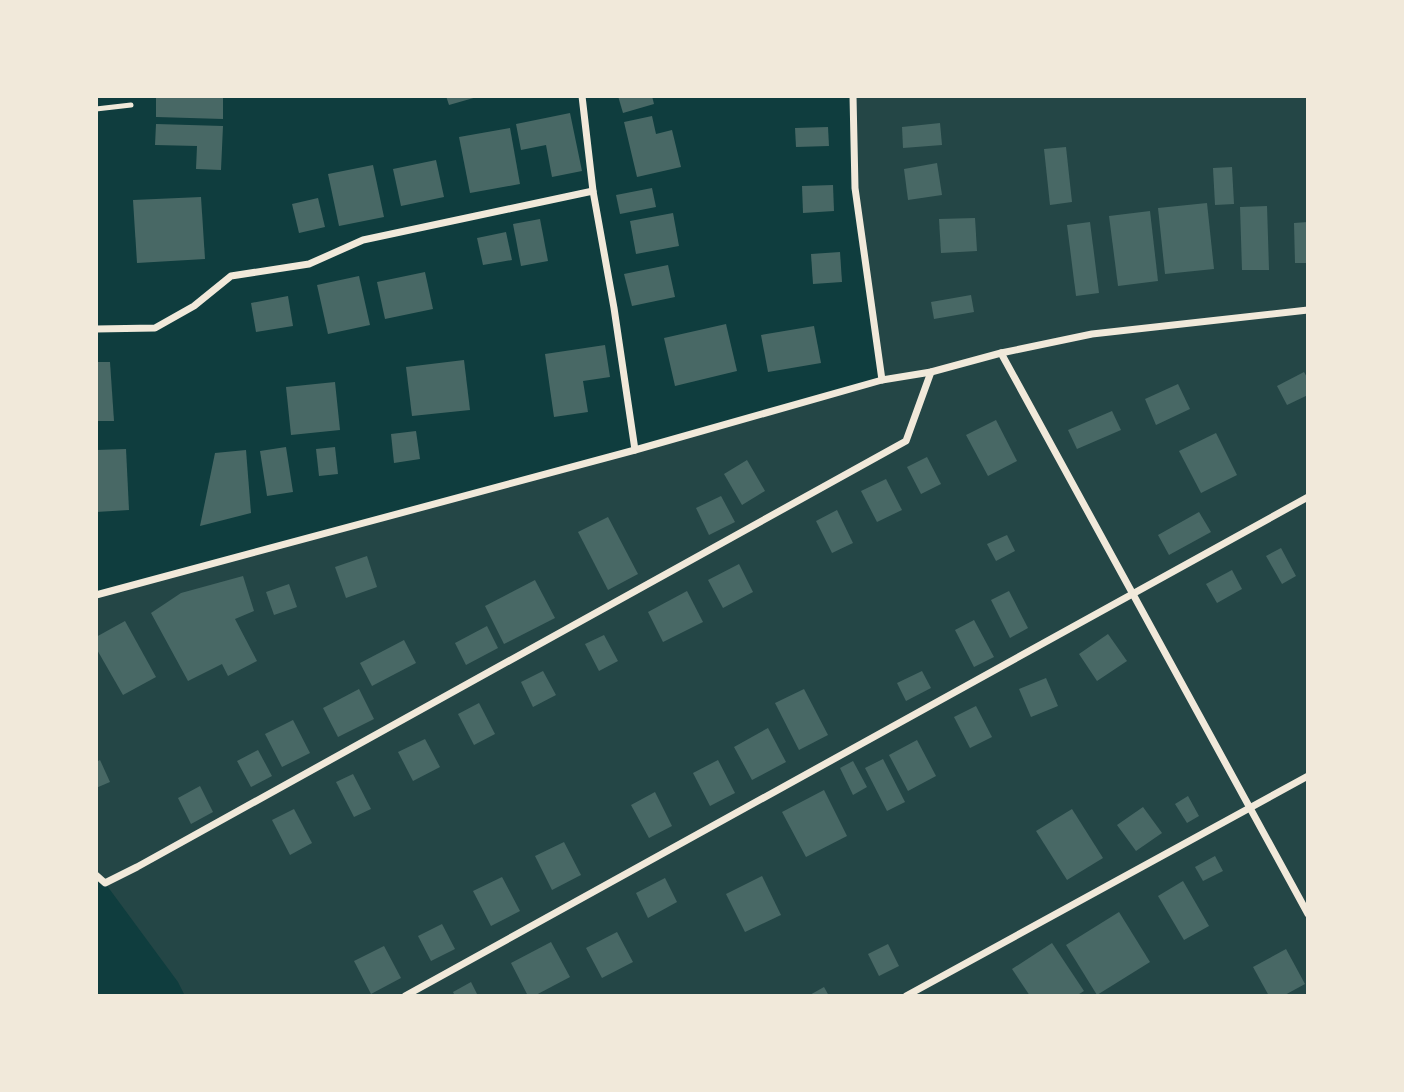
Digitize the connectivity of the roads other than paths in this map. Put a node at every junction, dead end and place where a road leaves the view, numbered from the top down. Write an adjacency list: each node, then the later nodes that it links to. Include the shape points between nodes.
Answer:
1 (582, 96): 5 (street)
2 (853, 96): 10 (street, via 855,188)
3 (131, 105): 4 (lane)
4 (96, 109)
5 (593, 191): 7 (street, via 363,240 309,264 231,276 194,306 155,328); 11 (street)
6 (1308, 310): 8 (street, via 1093,334)
7 (96, 329)
8 (1001, 353): 9 (street); 13 (street)
9 (931, 372): 10 (street); 17 (street, via 906,442 137,867 106,883)
10 (883, 380): 11 (street)
11 (635, 450): 14 (street)
12 (1308, 497): 13 (street)
13 (1133, 592): 16 (street); 19 (street)
14 (96, 595)
15 (1308, 776): 16 (street)
16 (1251, 808): 18 (street); 20 (street)
17 (96, 875)
18 (1308, 914)
19 (405, 996)
20 (906, 996)

